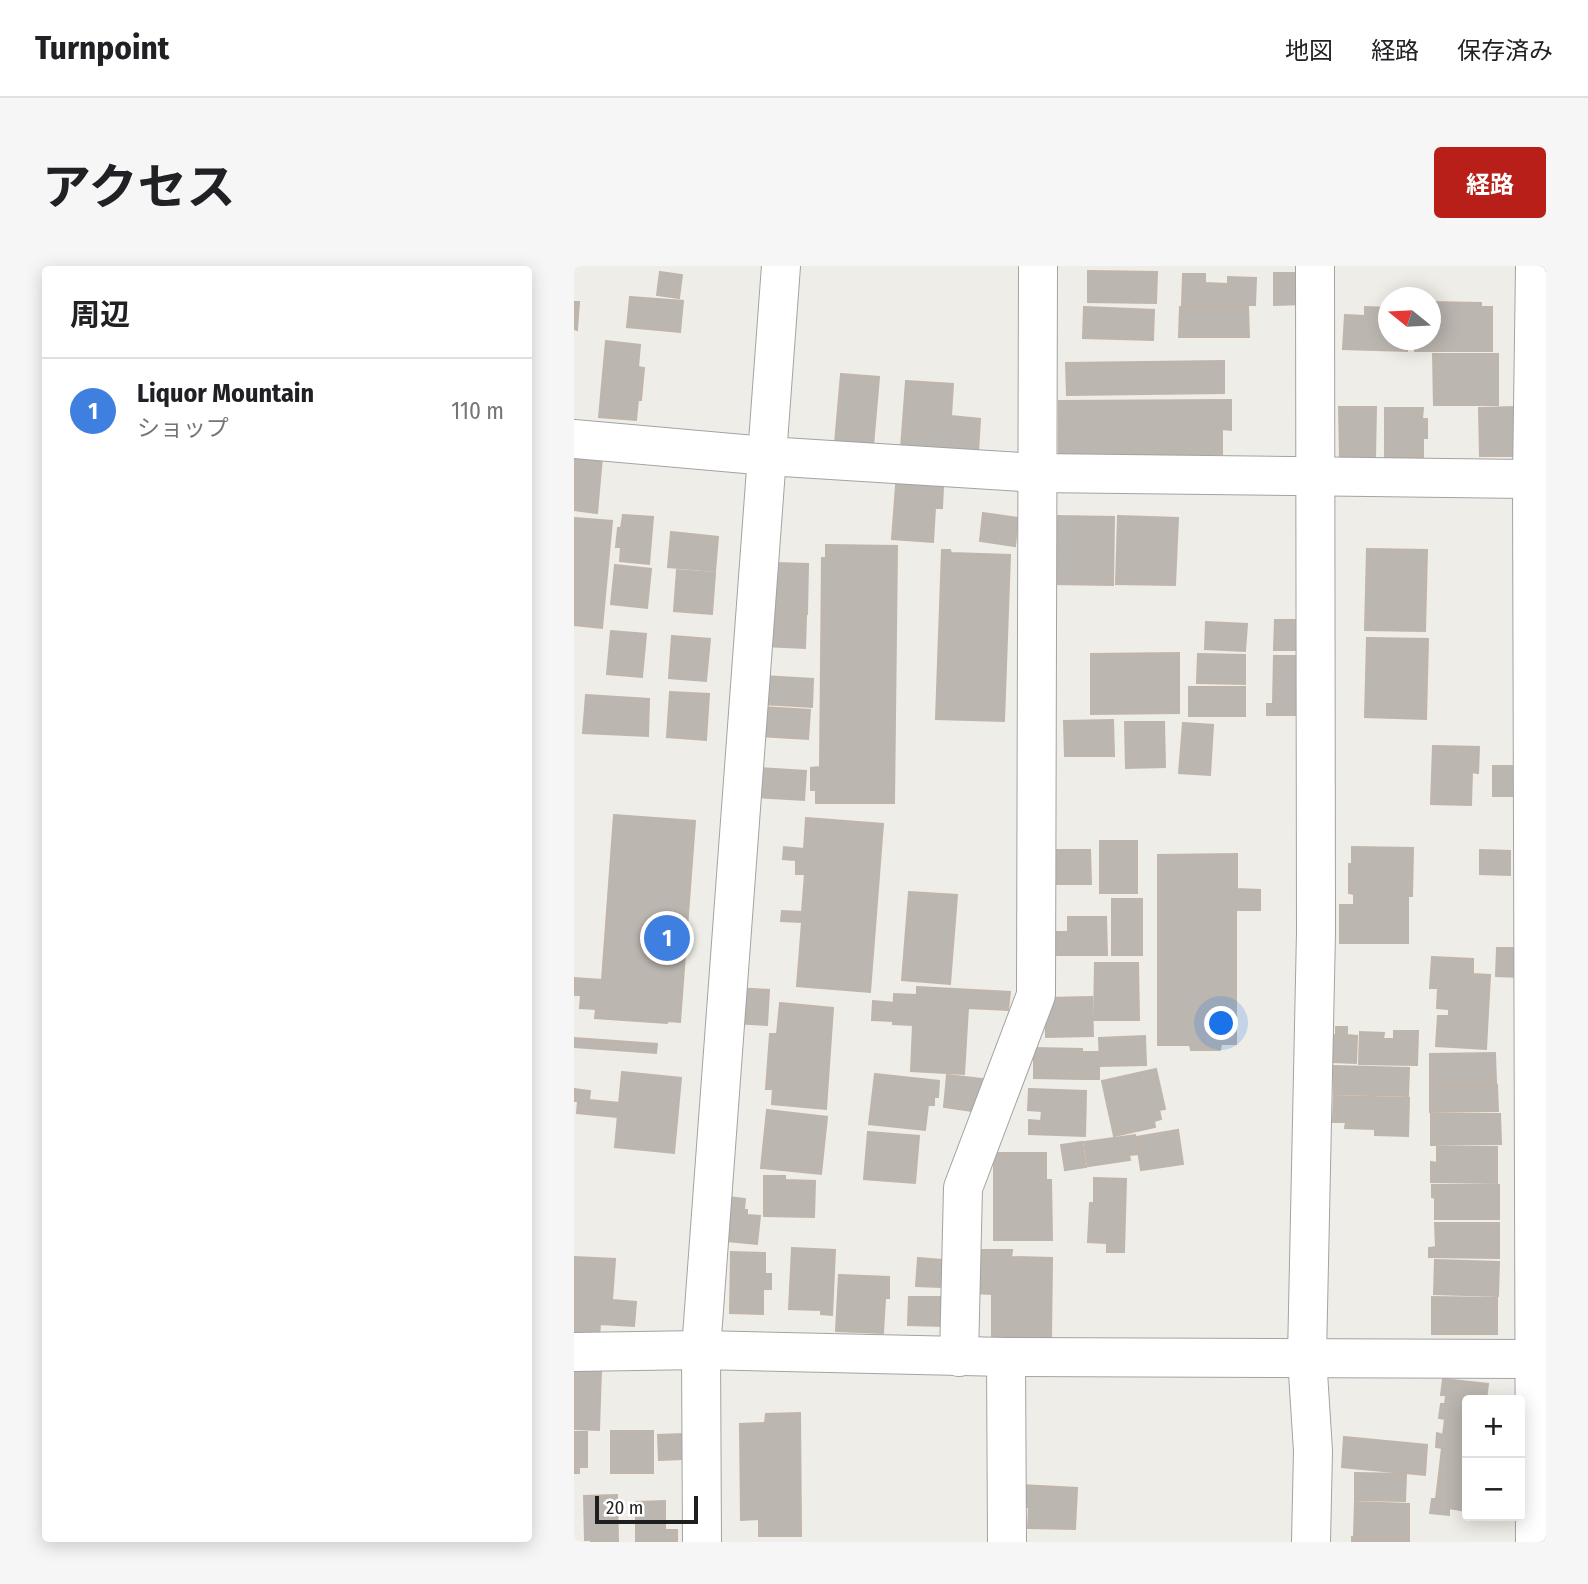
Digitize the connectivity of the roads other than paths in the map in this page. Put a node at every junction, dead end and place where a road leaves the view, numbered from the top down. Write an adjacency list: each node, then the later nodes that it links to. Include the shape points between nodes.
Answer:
1 (781, 266): 6 (street)
2 (1038, 266): 7 (street)
3 (1315, 266): 8 (street)
4 (1535, 266): 9 (street)
5 (574, 439): 6 (street)
6 (767, 456): 7 (street); 10 (street)
7 (1037, 472): 8 (street); 12 (street, via 1036,995 963,1188)
8 (1315, 477): 9 (street); 14 (street, via 1316,932)
9 (1532, 479): 15 (street)
10 (701, 1350): 11 (street); 12 (street); 16 (street)
11 (574, 1352)
12 (959, 1357): 13 (street)
13 (1006, 1357): 14 (street); 17 (street)
14 (1307, 1357): 15 (street); 18 (street, via 1313,1451)
15 (1539, 1359): 19 (street)
16 (702, 1542)
17 (1007, 1542)
18 (1311, 1542)
19 (1535, 1542)

